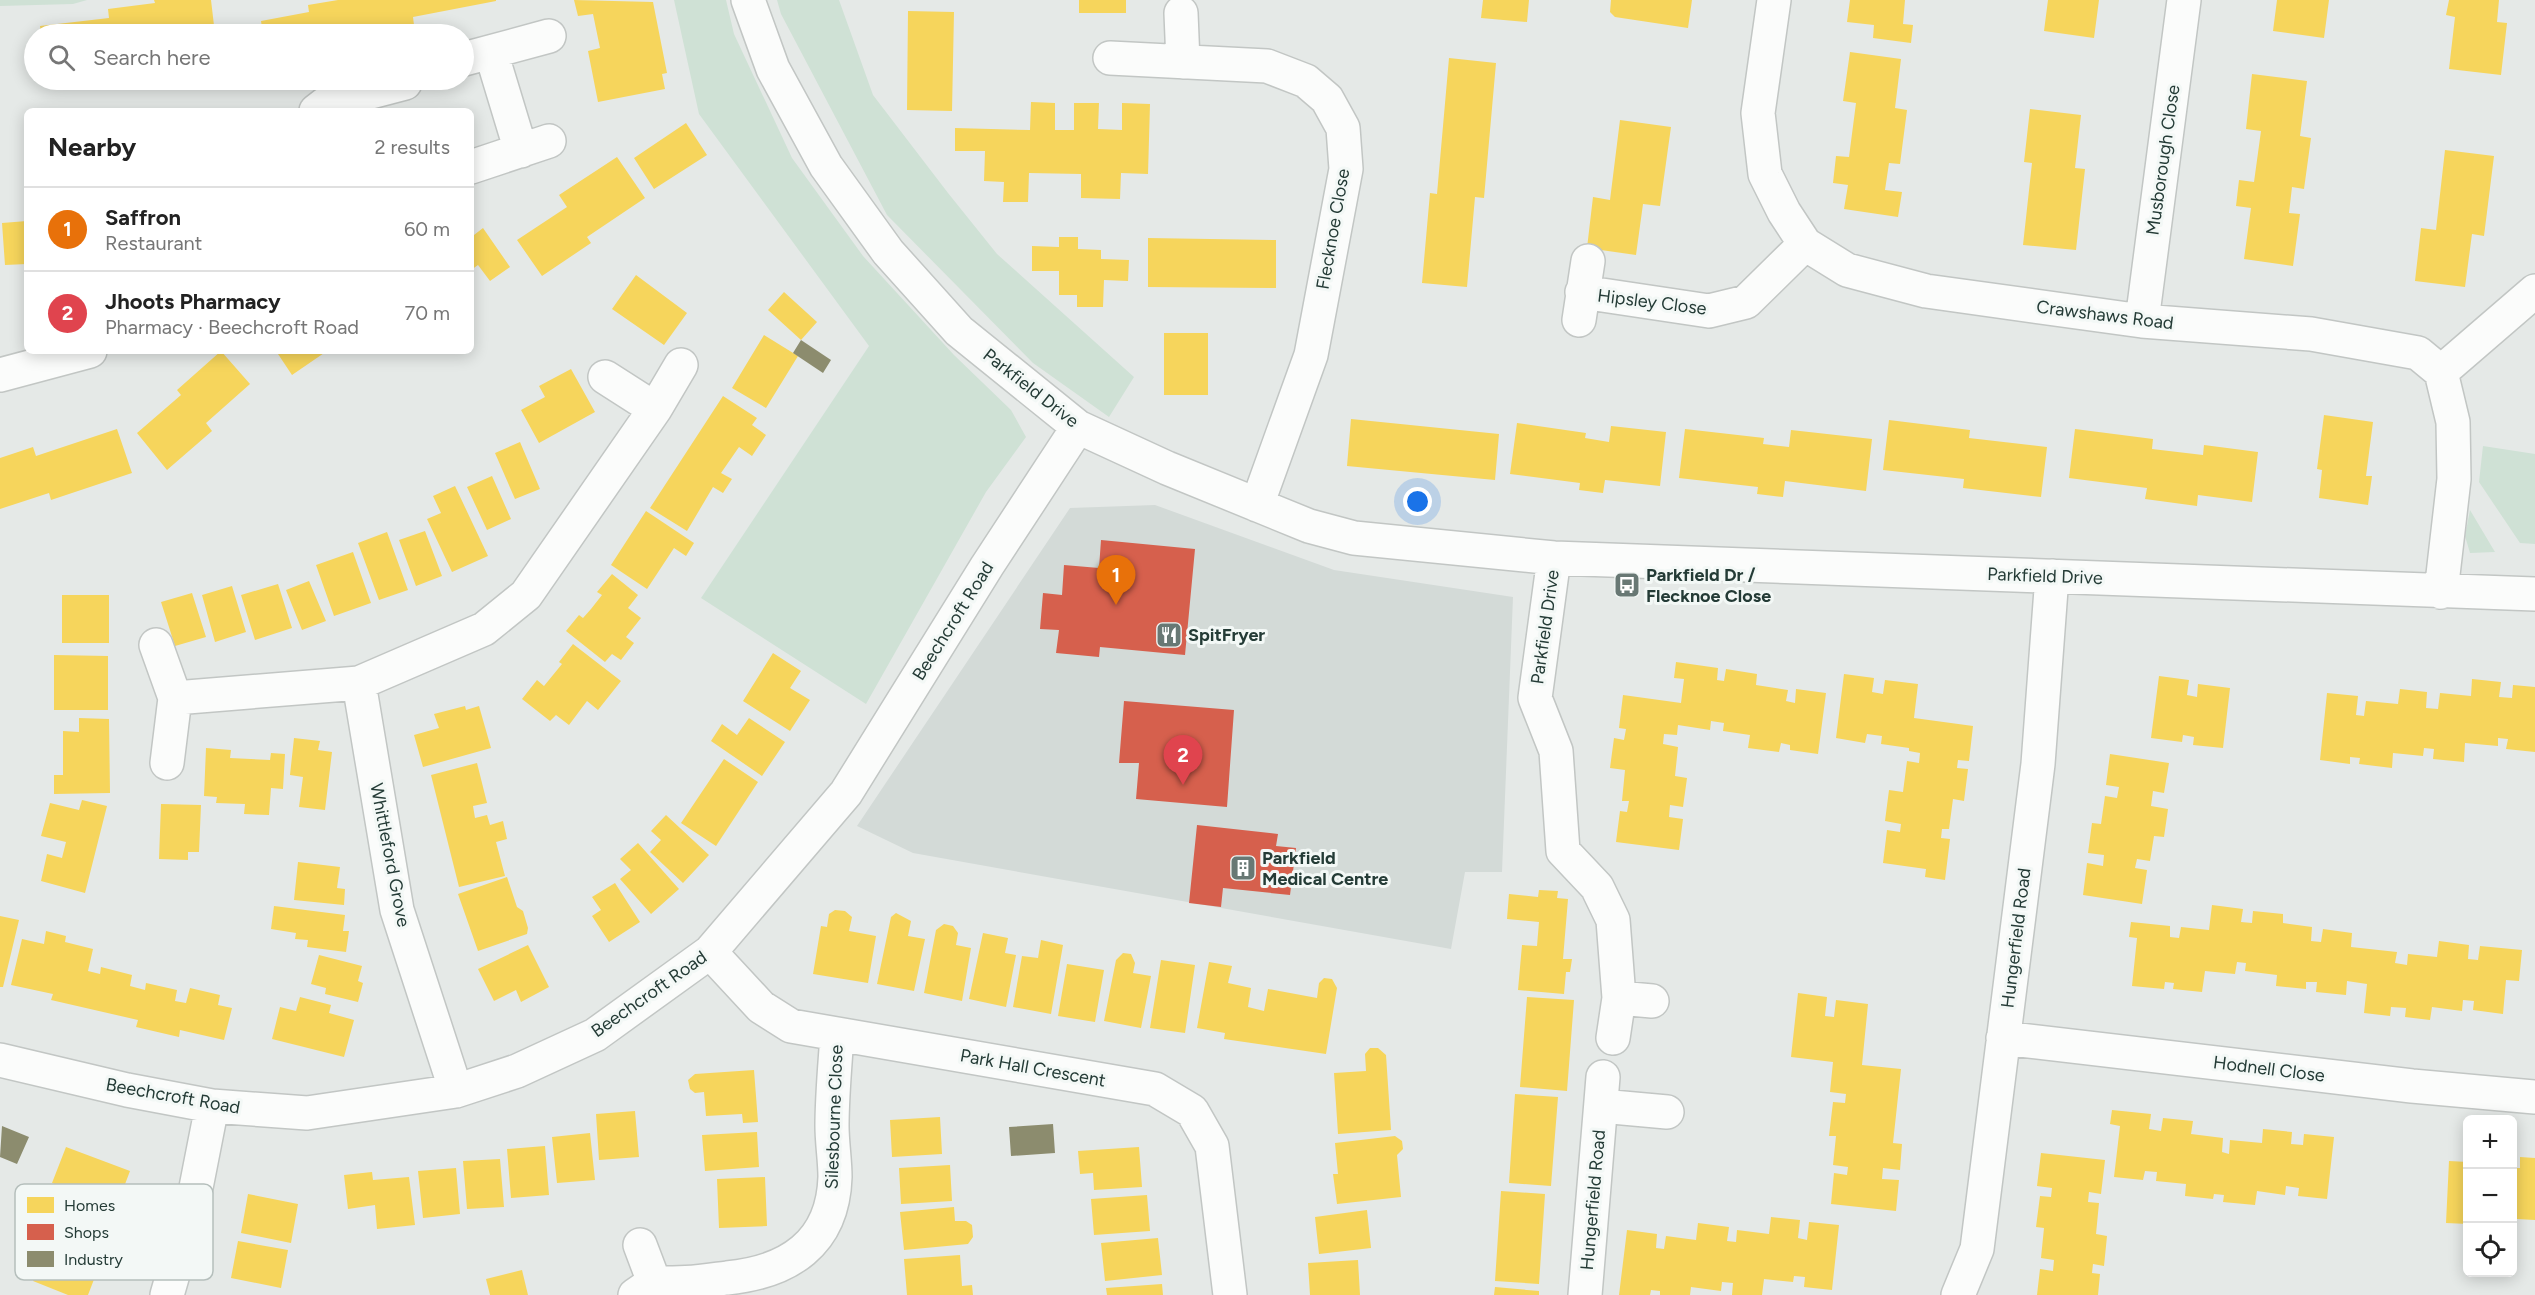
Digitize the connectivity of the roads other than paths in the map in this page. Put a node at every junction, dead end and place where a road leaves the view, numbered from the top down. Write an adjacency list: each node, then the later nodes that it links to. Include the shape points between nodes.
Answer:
1 (748, 0): 22 (street, Parkfield Drive, via 773,69 826,166 888,252 959,331)
2 (1774, 0): 12 (street, Crawshaws Road, via 1758,113 1765,174)
3 (2184, 0): 15 (street, Musborough Close)
4 (1181, 13): 8 (street)
5 (549, 36): 6 (street)
6 (477, 56): 11 (street, via 535,146)
7 (1110, 58): 8 (street, Flecknoe Close)
8 (1183, 62): 23 (street, Flecknoe Close, via 1267,66 1306,81 1327,99 1342,128 1346,169 1311,355)
9 (378, 90): 10 (street)
10 (320, 108)
11 (474, 166)
12 (1805, 244): 13 (street, Hipsley Close, via 1746,302 1709,311); 15 (street, Crawshaws Road, via 1847,270 1926,291)
13 (1583, 291)
14 (2535, 291): 18 (street)
15 (2142, 321): 18 (street, Crawshaws Road, via 2322,336 2418,353)
16 (79, 354): 19 (street)
17 (681, 365): 21 (street)
18 (2441, 372): 26 (street, via 2453,422 2454,479)
19 (0, 375)
20 (605, 377): 21 (street)
21 (655, 409): 29 (street, via 526,595 484,629)
22 (1078, 427): 23 (street, Parkfield Drive); 32 (street, Beechcroft Road, via 846,793)
23 (1257, 505): 24 (street, Parkfield Drive, via 1309,526 1354,538)
24 (1554, 558): 25 (street, Parkfield Drive); 33 (street, Parkfield Drive, via 1535,698 1556,751 1563,851 1597,887 1613,920)
25 (2052, 576): 26 (street, Parkfield Drive); 37 (street, Hungerfield Road, via 2038,764)
26 (2441, 592): 27 (street, Parkfield Drive)
27 (2535, 594)
28 (156, 645): 30 (street)
29 (359, 684): 30 (street); 39 (street, Whittleford Grove, via 397,910)
30 (175, 698): 31 (street)
31 (167, 763)
32 (710, 952): 35 (street, Park Hall Crescent, via 761,1007 791,1026); 39 (street, Beechcroft Road, via 595,1035 517,1071)
33 (1619, 998): 34 (street); 36 (street, Parkfield Drive)
34 (1652, 1001)
35 (837, 1035): 46 (street, Silesbourne Close, via 832,1200 826,1219 802,1253 781,1267 757,1275); 48 (street, Park Hall Crescent, via 1155,1089 1192,1111 1212,1146)
36 (1614, 1038)
37 (2002, 1038): 40 (street, Hodnell Close); 50 (street, Hungerfield Road, via 1977,1249)
38 (0, 1060): 41 (street, Beechcroft Road)
39 (456, 1091): 41 (street, Beechcroft Road, via 307,1113)
40 (2535, 1097)
41 (212, 1106): 43 (street)
42 (1667, 1112): 49 (street, Hungerfield Road, via 1602,1091)
43 (197, 1184)
44 (640, 1245): 46 (street, Silesbourne Close)
45 (171, 1280): 47 (street)
46 (645, 1288)
47 (167, 1295)
48 (1230, 1295)
49 (1585, 1295)
50 (1958, 1295)

